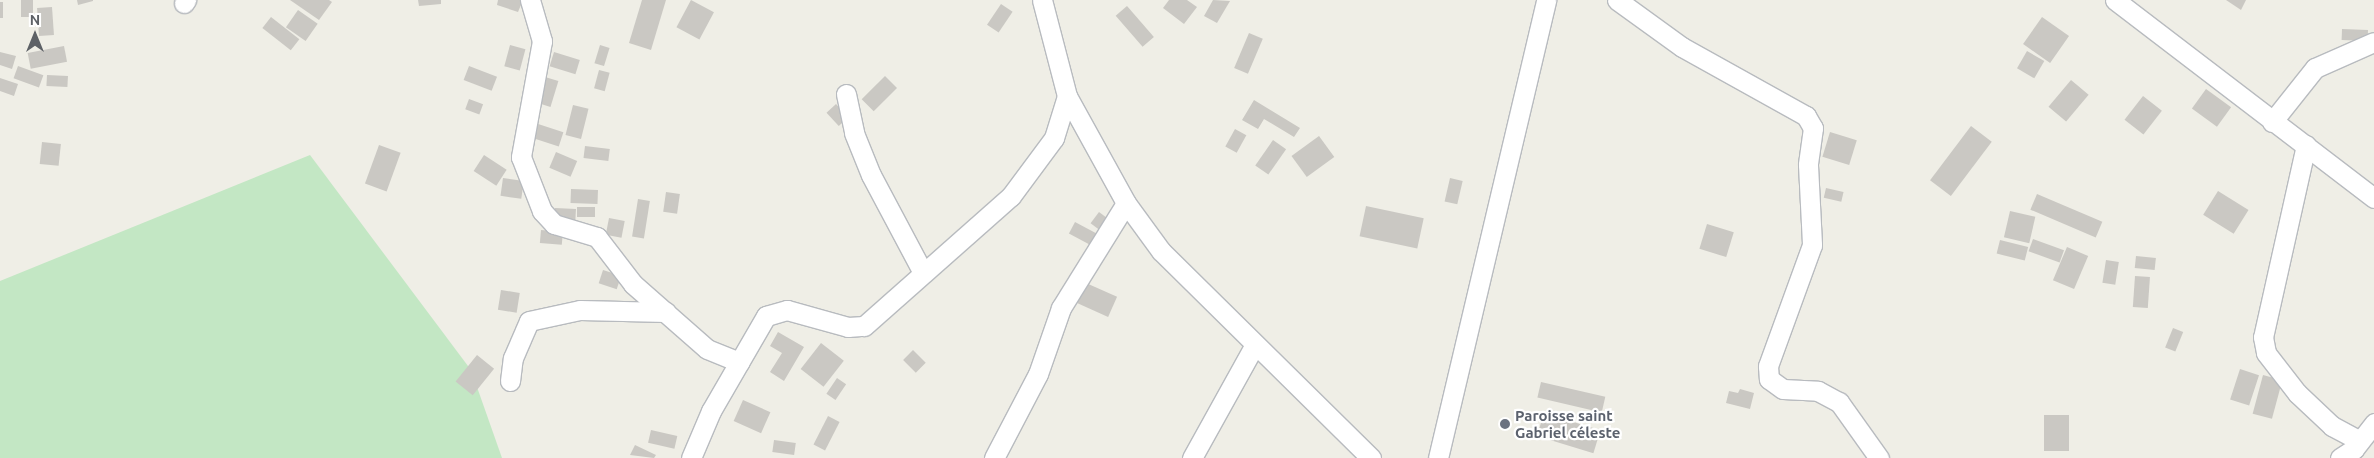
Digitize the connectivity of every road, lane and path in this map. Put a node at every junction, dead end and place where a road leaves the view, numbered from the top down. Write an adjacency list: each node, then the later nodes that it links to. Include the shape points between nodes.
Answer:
1 (530, 0): 14 (street, via 542,41 521,157 542,211 554,224 597,237 633,284)
2 (1042, 0): 8 (street)
3 (1546, 0): 24 (street)
4 (1617, 0): 25 (street, via 1682,47 1806,116 1813,128 1808,165 1812,245 1768,366 1769,380 1783,389 1818,391 1839,402)
5 (2115, 0): 9 (street)
6 (2374, 42): 9 (street, via 2315,68)
7 (846, 94): 13 (street, via 854,133 871,175)
8 (1067, 96): 12 (street); 13 (street, via 1054,138 1011,196)
9 (2272, 122): 10 (street)
10 (2306, 145): 11 (street); 19 (street, via 2277,261 2264,345 2296,392 2332,426)
11 (2374, 198)
12 (1126, 203): 15 (street, via 1162,251); 21 (street, via 1061,308 1038,374)
13 (922, 273): 16 (street, via 856,328 787,310 774,310 766,316)
14 (666, 312): 16 (street, via 707,349); 17 (street, via 580,310 529,321 513,358)
15 (1254, 346): 22 (street); 23 (street)
16 (739, 362): 20 (street)
17 (510, 381)
18 (2374, 423): 19 (street)
19 (2352, 451)
20 (691, 458)
21 (994, 458)
22 (1192, 458)
23 (1372, 458)
24 (1438, 458)
25 (1879, 458)

